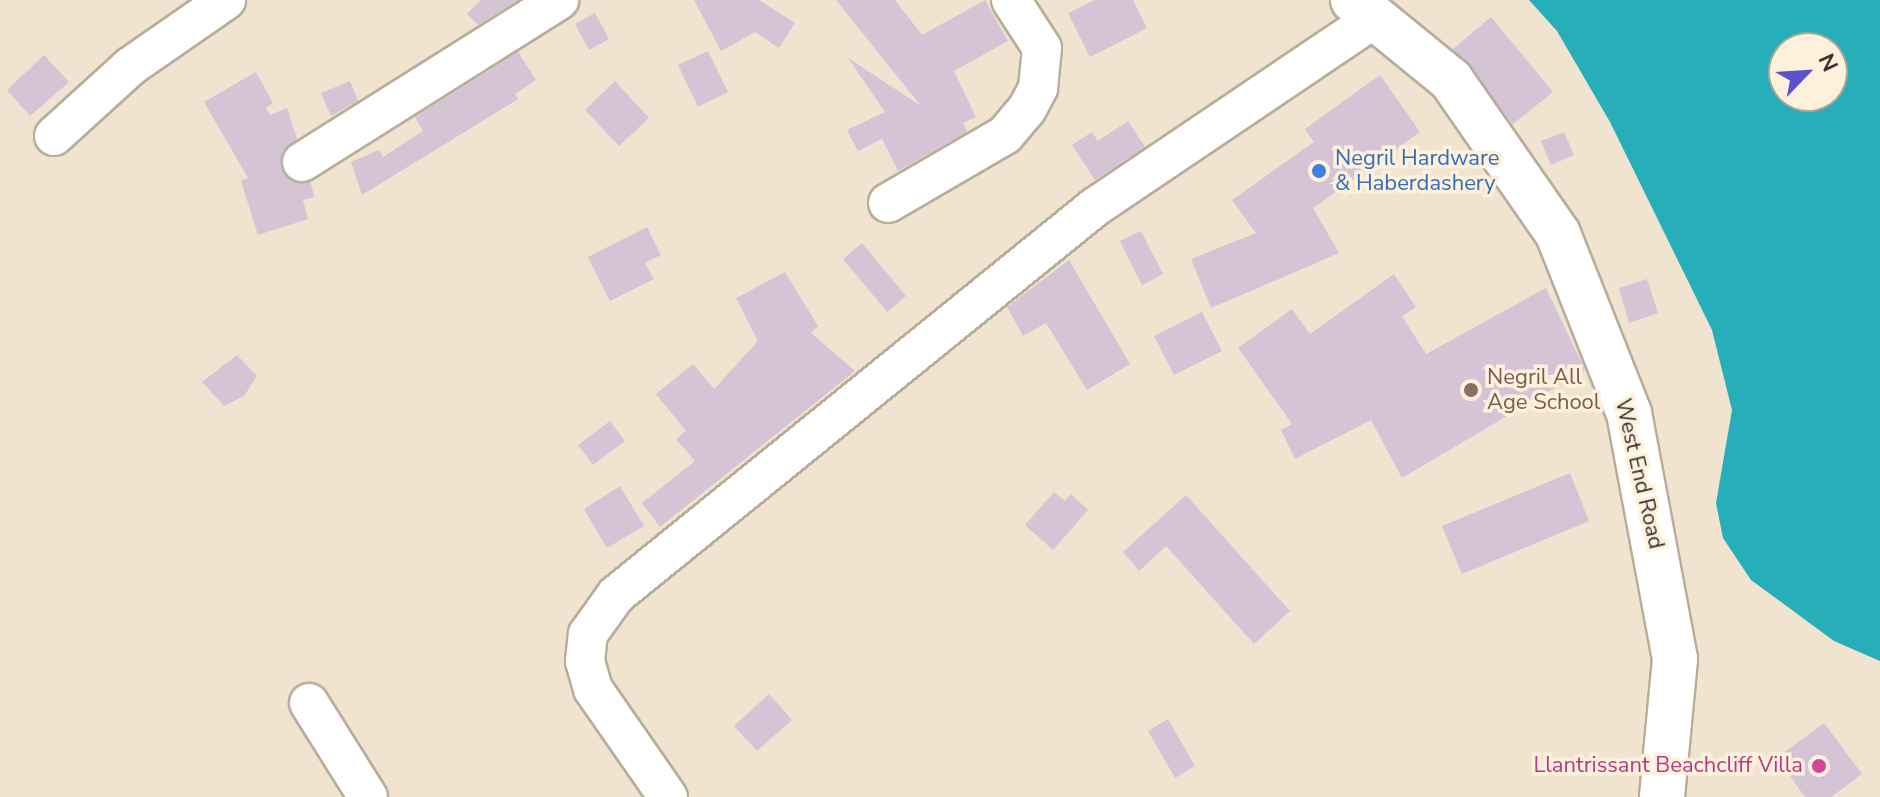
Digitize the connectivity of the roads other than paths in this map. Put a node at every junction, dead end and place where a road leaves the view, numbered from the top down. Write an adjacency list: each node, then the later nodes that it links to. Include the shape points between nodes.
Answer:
1 (226, 0): 5 (street, via 131,66)
2 (559, 0): 6 (street)
3 (1011, 0): 7 (street, via 1042,48 1038,88 1027,109 1005,135)
4 (1364, 9): 10 (street, via 1095,207 616,595 588,634 585,661 593,689); 11 (main road, West End Road, via 1451,80 1558,234 1629,413 1675,659)
5 (54, 136)
6 (302, 162)
7 (888, 203)
8 (309, 703): 9 (street)
9 (368, 797)
10 (668, 797)
11 (1662, 797)

